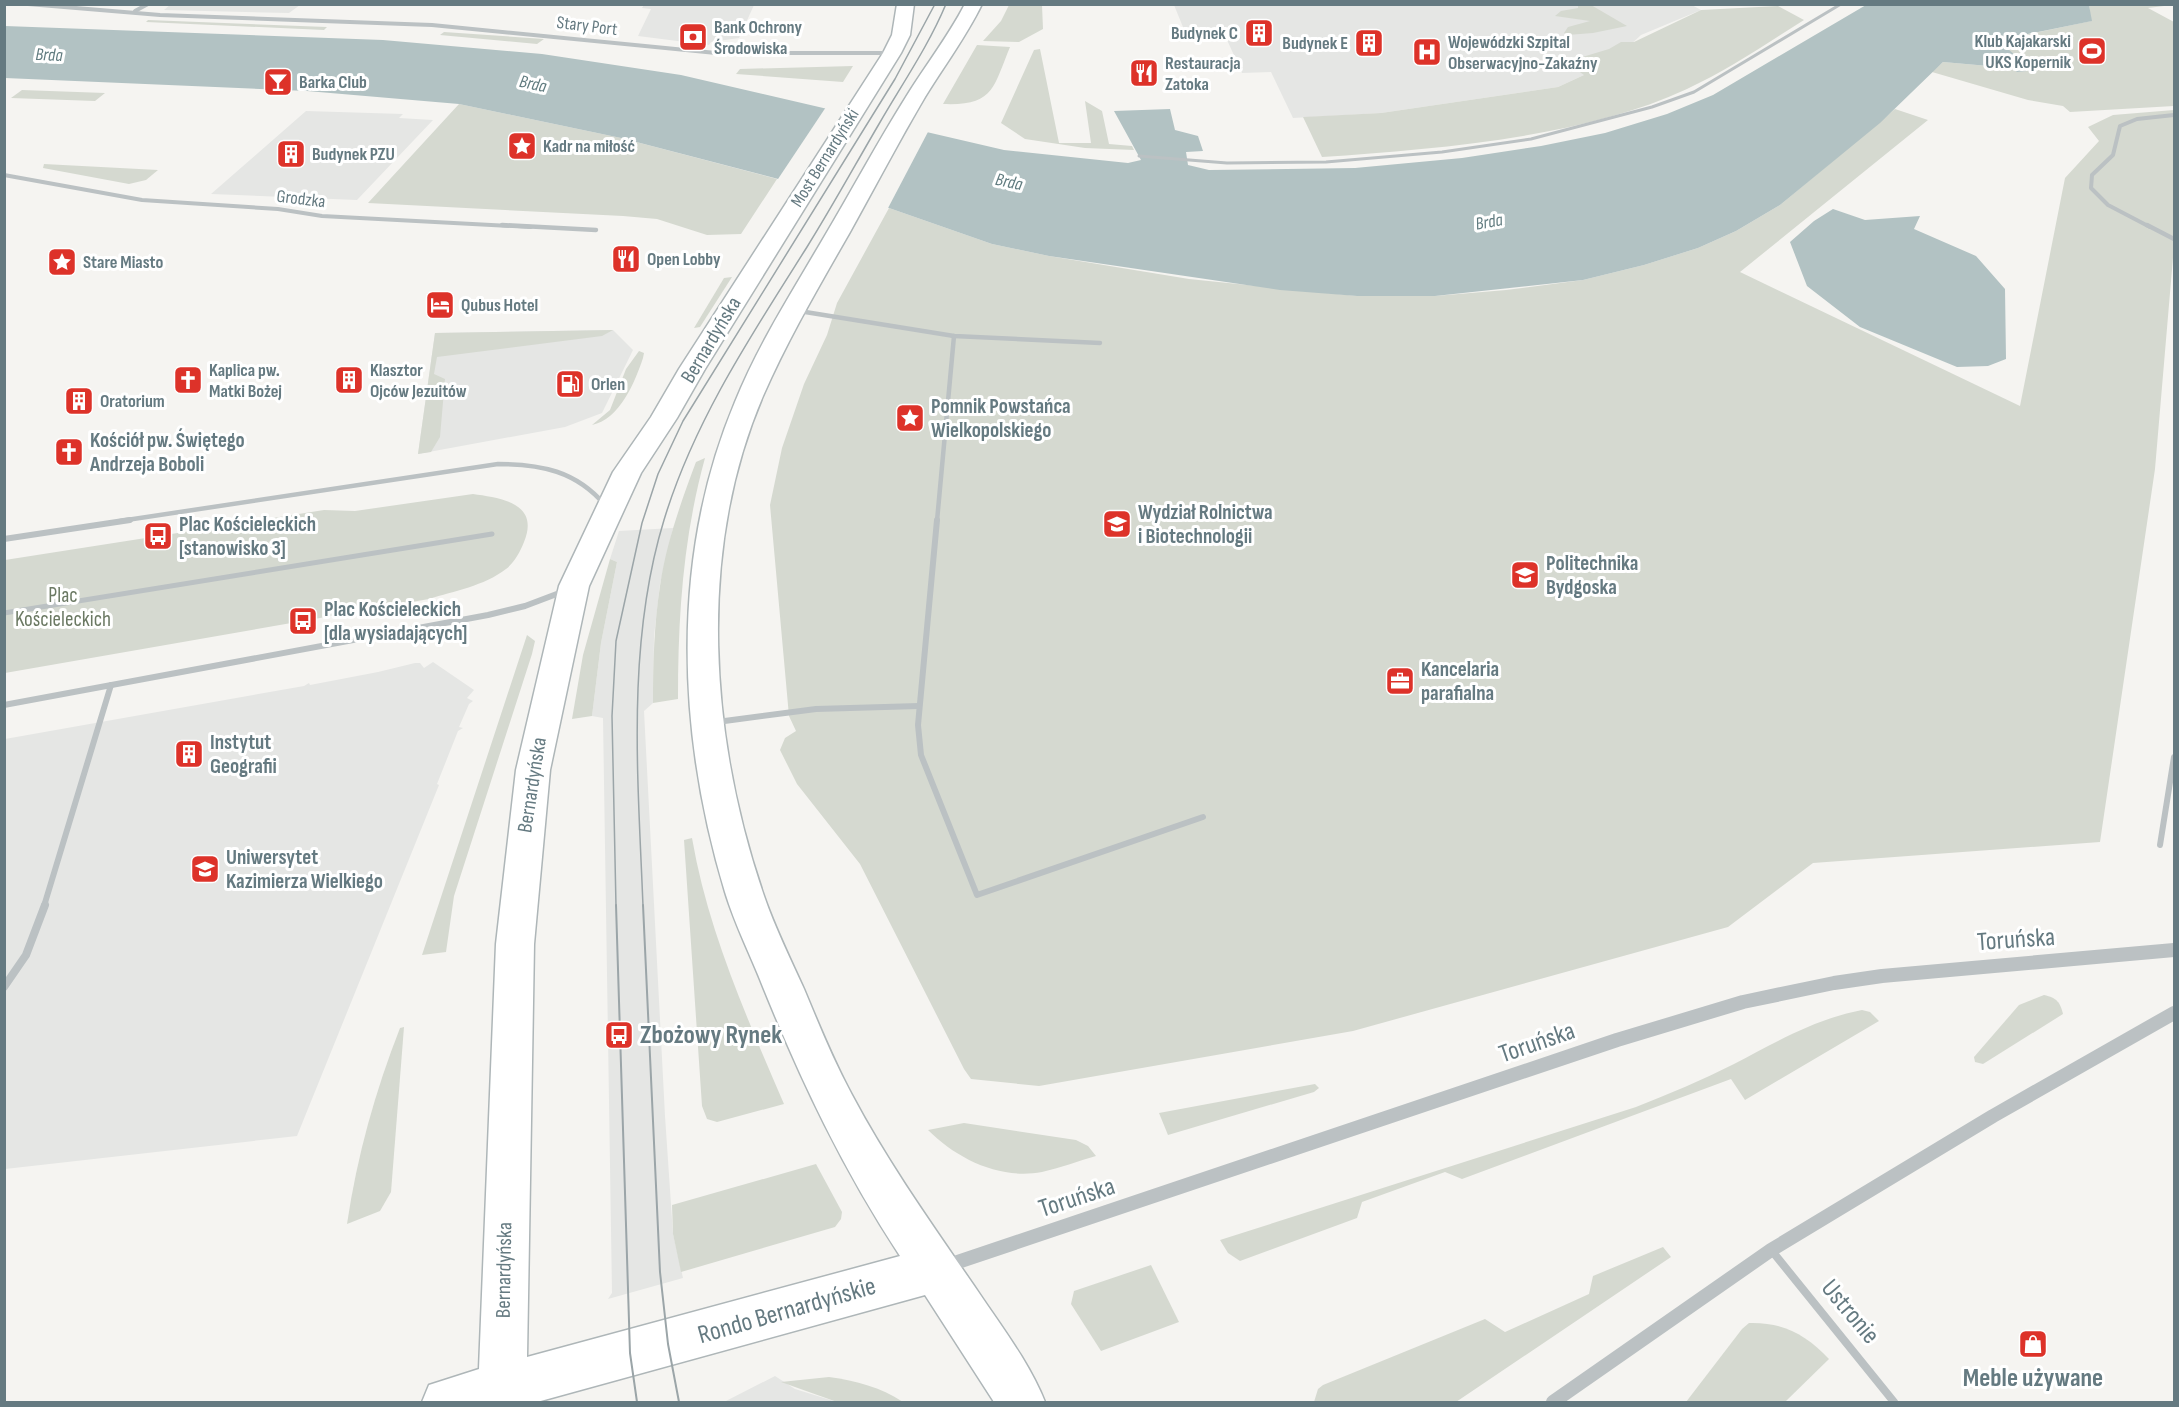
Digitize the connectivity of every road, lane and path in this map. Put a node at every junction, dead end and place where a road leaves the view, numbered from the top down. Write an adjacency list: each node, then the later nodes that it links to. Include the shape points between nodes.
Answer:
1 (27, 4): 6 (street, Stary Port)
2 (148, 4): 6 (street)
3 (906, 4): 7 (main road, via 901,35)
4 (974, 4): 15 (main road)
5 (1841, 4): 10 (street, via 1694,92 1652,108 1531,139 1336,161)
6 (135, 11): 7 (street, Stary Port, via 491,29 716,53)
7 (892, 53): 14 (main road, Most Bernardyński)
8 (2175, 115): 13 (street, via 2138,119 2120,126 2118,151 2092,175 2091,188 2108,205)
9 (1140, 156): 10 (street)
10 (1188, 160)
11 (4, 175): 12 (street, Grodzka, via 142,200 278,209 322,216)
12 (596, 230)
13 (2175, 238)
14 (772, 242): 18 (main road, Bernardyńska)
15 (795, 310): 16 (street); 26 (main road, via 747,404 726,461 711,522 703,636)
16 (954, 336): 17 (street); 25 (street)
17 (1100, 343)
18 (607, 509): 20 (street, via 595,492 572,475 528,463 498,464); 21 (main road, Bernardyńska)
19 (492, 534): 22 (street)
20 (4, 539)
21 (574, 586): 23 (street, via 502,612); 35 (main road, Bernardyńska, via 542,721 523,847 515,955)
22 (4, 613)
23 (111, 685): 24 (street); 31 (street, via 36,933 27,955)
24 (4, 705)
25 (919, 706): 26 (street, via 816,709); 28 (street, via 921,755 977,895)
26 (708, 723): 34 (main road, via 719,795 740,882 812,1060 844,1122)
27 (2175, 757): 29 (street)
28 (1203, 816)
29 (2160, 845)
30 (2175, 950): 34 (street, Toruńska, via 1921,971 1772,995 1614,1042 1169,1194)
31 (4, 987)
32 (2175, 1013): 33 (street, via 1993,1116)
33 (1771, 1250): 38 (street); 39 (street, Ustronie)
34 (935, 1269): 35 (main road, Rondo Bernardyńskie); 37 (main road)
35 (502, 1394): 36 (main road)
36 (446, 1402)
37 (1021, 1402)
38 (1553, 1402)
39 (1894, 1402)

